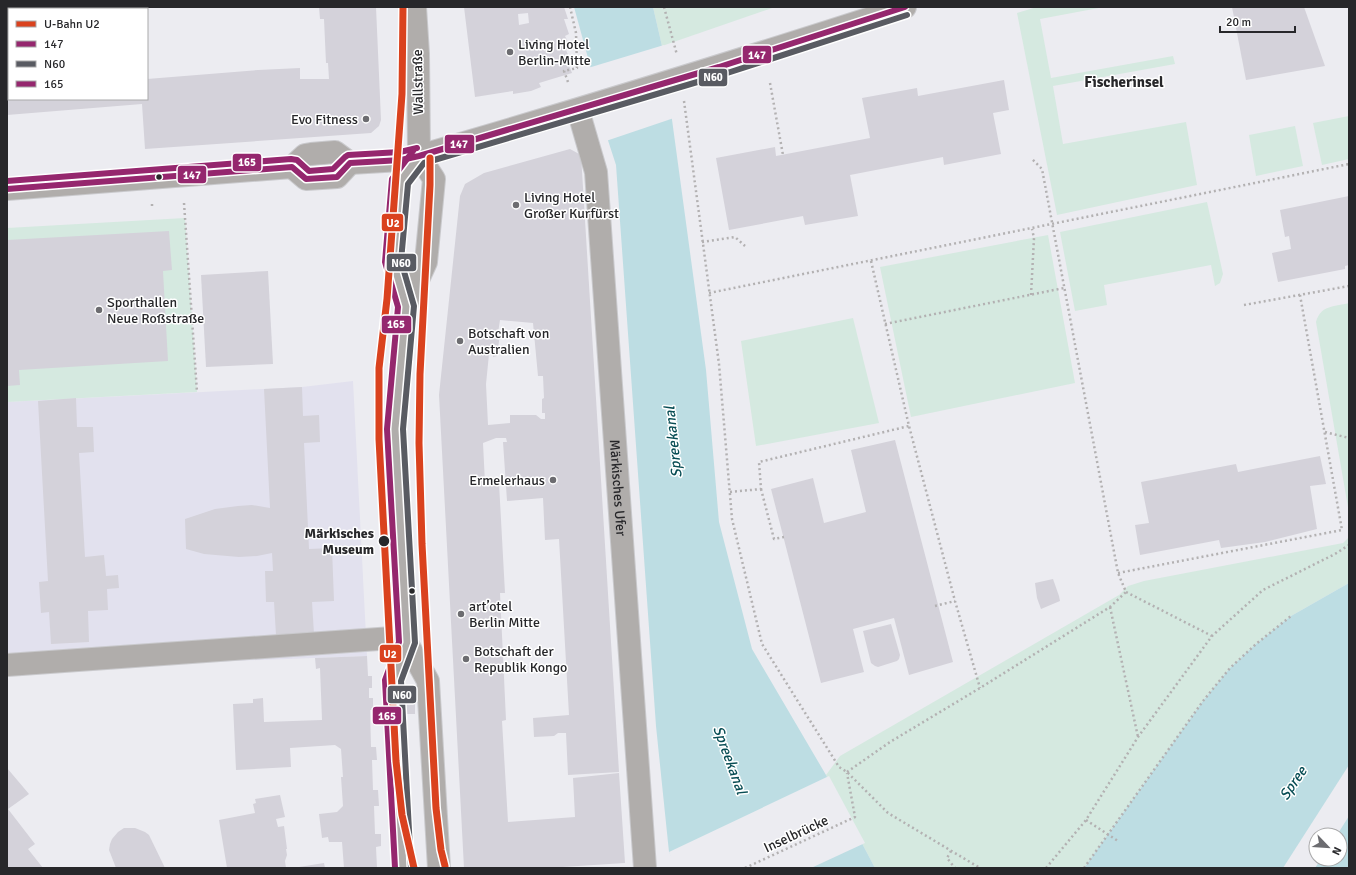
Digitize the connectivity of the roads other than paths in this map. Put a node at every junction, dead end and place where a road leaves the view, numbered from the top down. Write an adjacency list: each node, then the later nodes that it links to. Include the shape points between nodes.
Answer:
1 (415, 7): 4 (street, Wallstraße)
2 (905, 7): 3 (street)
3 (586, 107): 4 (street); 11 (street, Märkisches Ufer, via 596,172)
4 (419, 156): 5 (street, via 401,160 350,163 337,177 328,178 306,179 292,167); 6 (street, via 400,181 393,262); 6 (street, via 434,179 433,195 426,262)
5 (7, 189)
6 (406, 306): 7 (street, via 395,429)
7 (407, 640): 8 (street); 9 (street, via 393,680); 10 (street, via 428,681)
8 (7, 665)
9 (403, 868)
10 (439, 868)
11 (644, 868)

